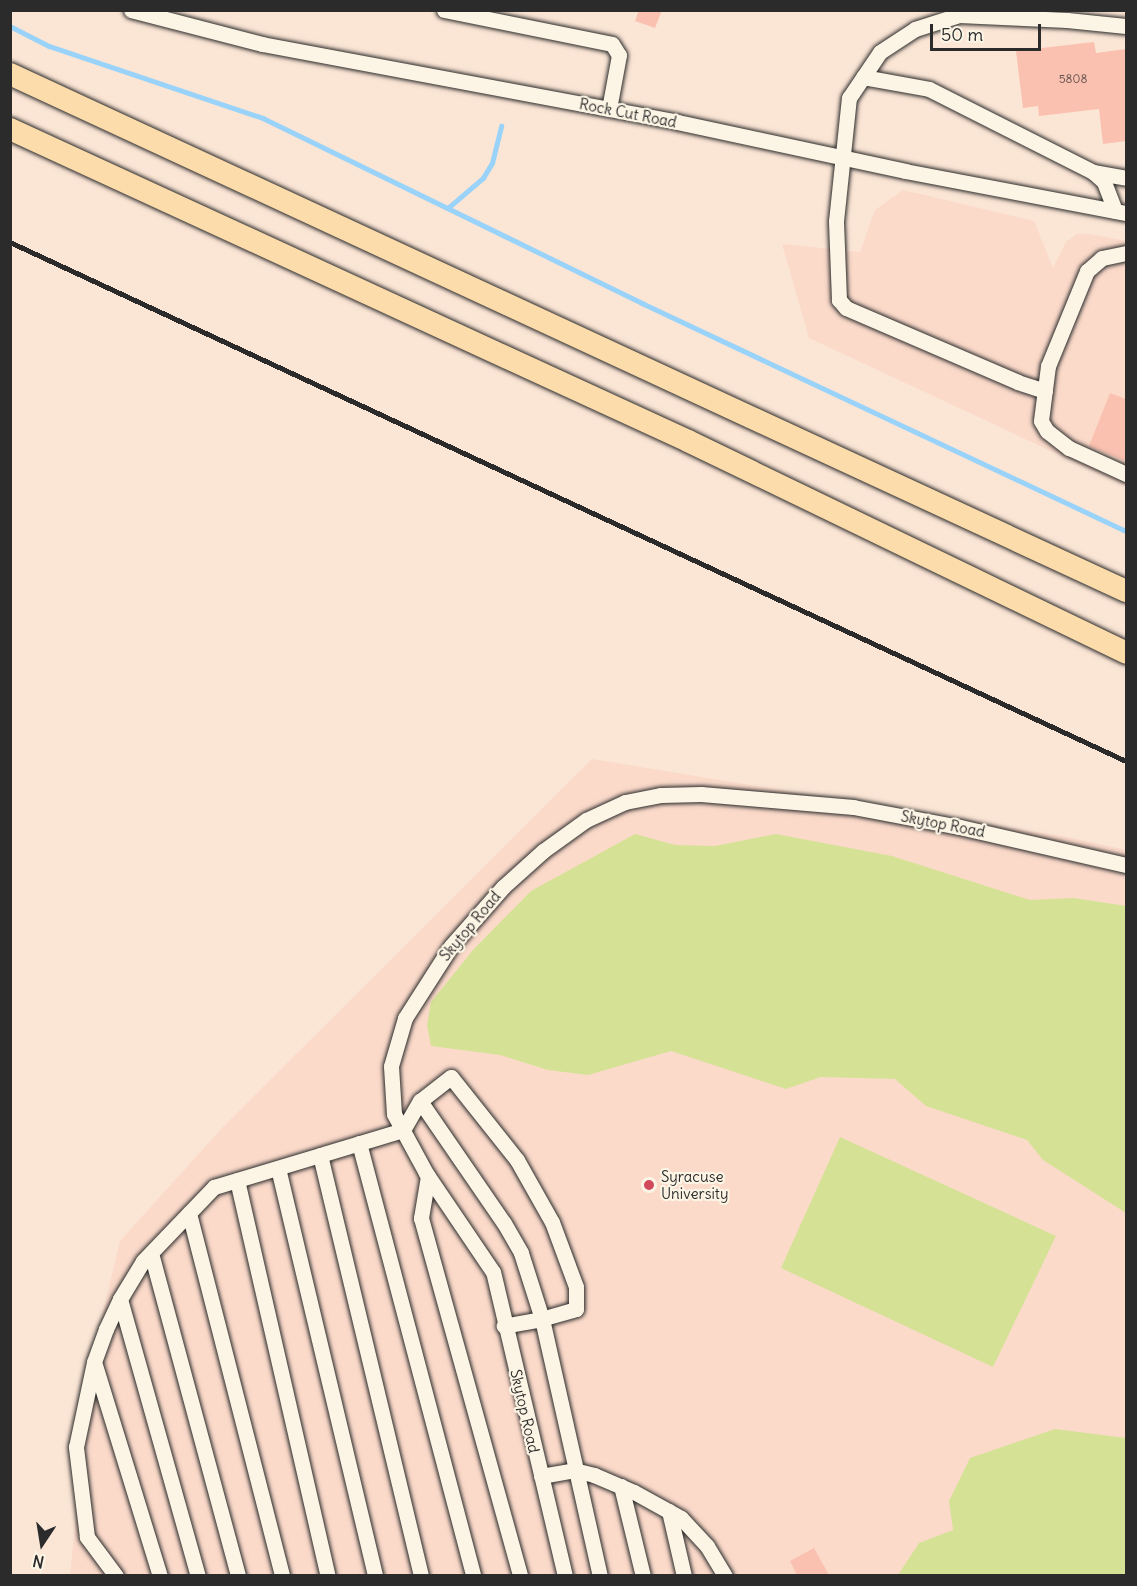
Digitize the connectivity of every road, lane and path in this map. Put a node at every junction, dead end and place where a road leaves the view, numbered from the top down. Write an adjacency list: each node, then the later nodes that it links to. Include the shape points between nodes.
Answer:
1 (130, 10): 6 (street, Rock Cut Road, via 262,44)
2 (444, 10): 6 (street, via 612,44 619,55)
3 (1126, 26): 5 (street, via 959,15 915,29 880,52)
4 (10, 74): 15 (highway)
5 (863, 77): 8 (street, via 849,98); 9 (street, via 929,89)
6 (609, 109): 8 (street, Rock Cut Road)
7 (10, 129): 18 (highway, via 688,441)
8 (841, 157): 11 (street, Rock Cut Road); 13 (street, via 836,221 839,300 846,308)
9 (1093, 172): 10 (street); 11 (street, via 1104,182)
10 (1126, 178)
11 (1121, 212)
12 (1126, 253): 13 (street, via 1102,258 1087,271 1048,366)
13 (1045, 391): 14 (street, via 1041,422 1047,431 1069,448)
14 (1126, 474)
15 (974, 519): 16 (highway); 17 (highway)
16 (1126, 581)
17 (1126, 591)
18 (1126, 653)
19 (1126, 865): 21 (street, Skytop Road, via 853,807 701,794 661,795 625,802 586,820 535,858 503,887 431,974 405,1018 391,1066 394,1114)
20 (420, 1101): 21 (street); 30 (street, via 521,1253); 30 (street, via 451,1077 517,1160 552,1222 576,1287 576,1310)
21 (403, 1130): 22 (street); 25 (street, Skytop Road)
22 (359, 1143): 23 (street); 45 (street)
23 (320, 1155): 24 (street); 44 (street)
24 (278, 1167): 26 (street); 43 (street)
25 (428, 1176): 31 (street, Skytop Road, via 493,1272); 46 (street, via 421,1218)
26 (237, 1180): 27 (street, via 214,1187); 42 (street)
27 (189, 1213): 28 (street); 41 (street)
28 (151, 1253): 29 (street); 40 (street)
29 (120, 1299): 32 (street); 39 (street)
30 (542, 1319): 31 (street); 33 (street)
31 (504, 1326): 34 (street, Skytop Road)
32 (94, 1362): 37 (street, via 76,1447 87,1537); 38 (street)
33 (574, 1470): 34 (street); 35 (street); 48 (street)
34 (541, 1476): 47 (street, Skytop Road)
35 (621, 1486): 36 (street); 49 (street)
36 (669, 1511): 50 (street); 51 (street, via 707,1546)
37 (116, 1575)
38 (160, 1575)
39 (198, 1575)
40 (238, 1575)
41 (282, 1575)
42 (328, 1575)
43 (375, 1575)
44 (421, 1575)
45 (473, 1575)
46 (520, 1575)
47 (565, 1575)
48 (600, 1575)
49 (643, 1575)
50 (684, 1575)
51 (725, 1575)

